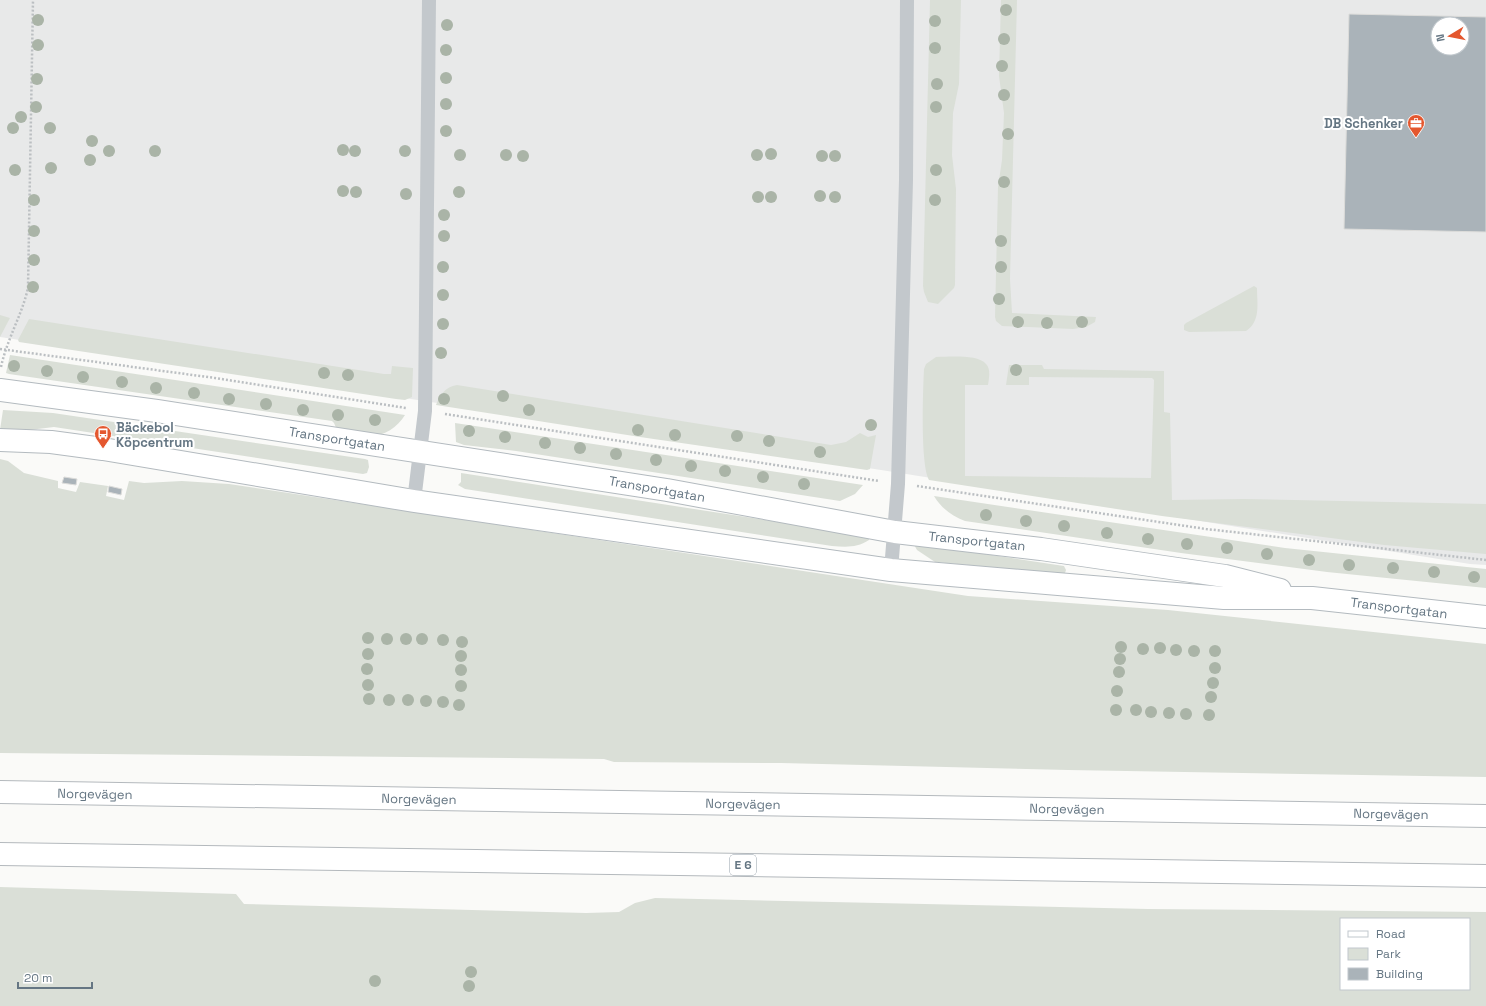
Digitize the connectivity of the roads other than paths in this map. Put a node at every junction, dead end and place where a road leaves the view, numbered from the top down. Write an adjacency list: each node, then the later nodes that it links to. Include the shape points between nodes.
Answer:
1 (429, 0): 5 (lane, via 425,411)
2 (908, 0): 7 (lane, via 906,180)
3 (0, 390): 5 (main road, Transportgatan)
4 (0, 440): 6 (main road, Transportgatan, via 51,442 103,449)
5 (420, 451): 6 (lane); 7 (main road, Transportgatan, via 667,490)
6 (414, 501): 8 (main road, Transportgatan)
7 (895, 532): 8 (lane); 9 (main road, Transportgatan, via 1041,548 1225,576)
8 (891, 570): 9 (main road, Transportgatan, via 1224,598)
9 (1312, 598): 10 (main road, Transportgatan)
10 (1486, 617)
11 (0, 792): 12 (main road, Norgevägen)
12 (1486, 816)
13 (0, 854): 14 (main road, E 6)
14 (1486, 876)

